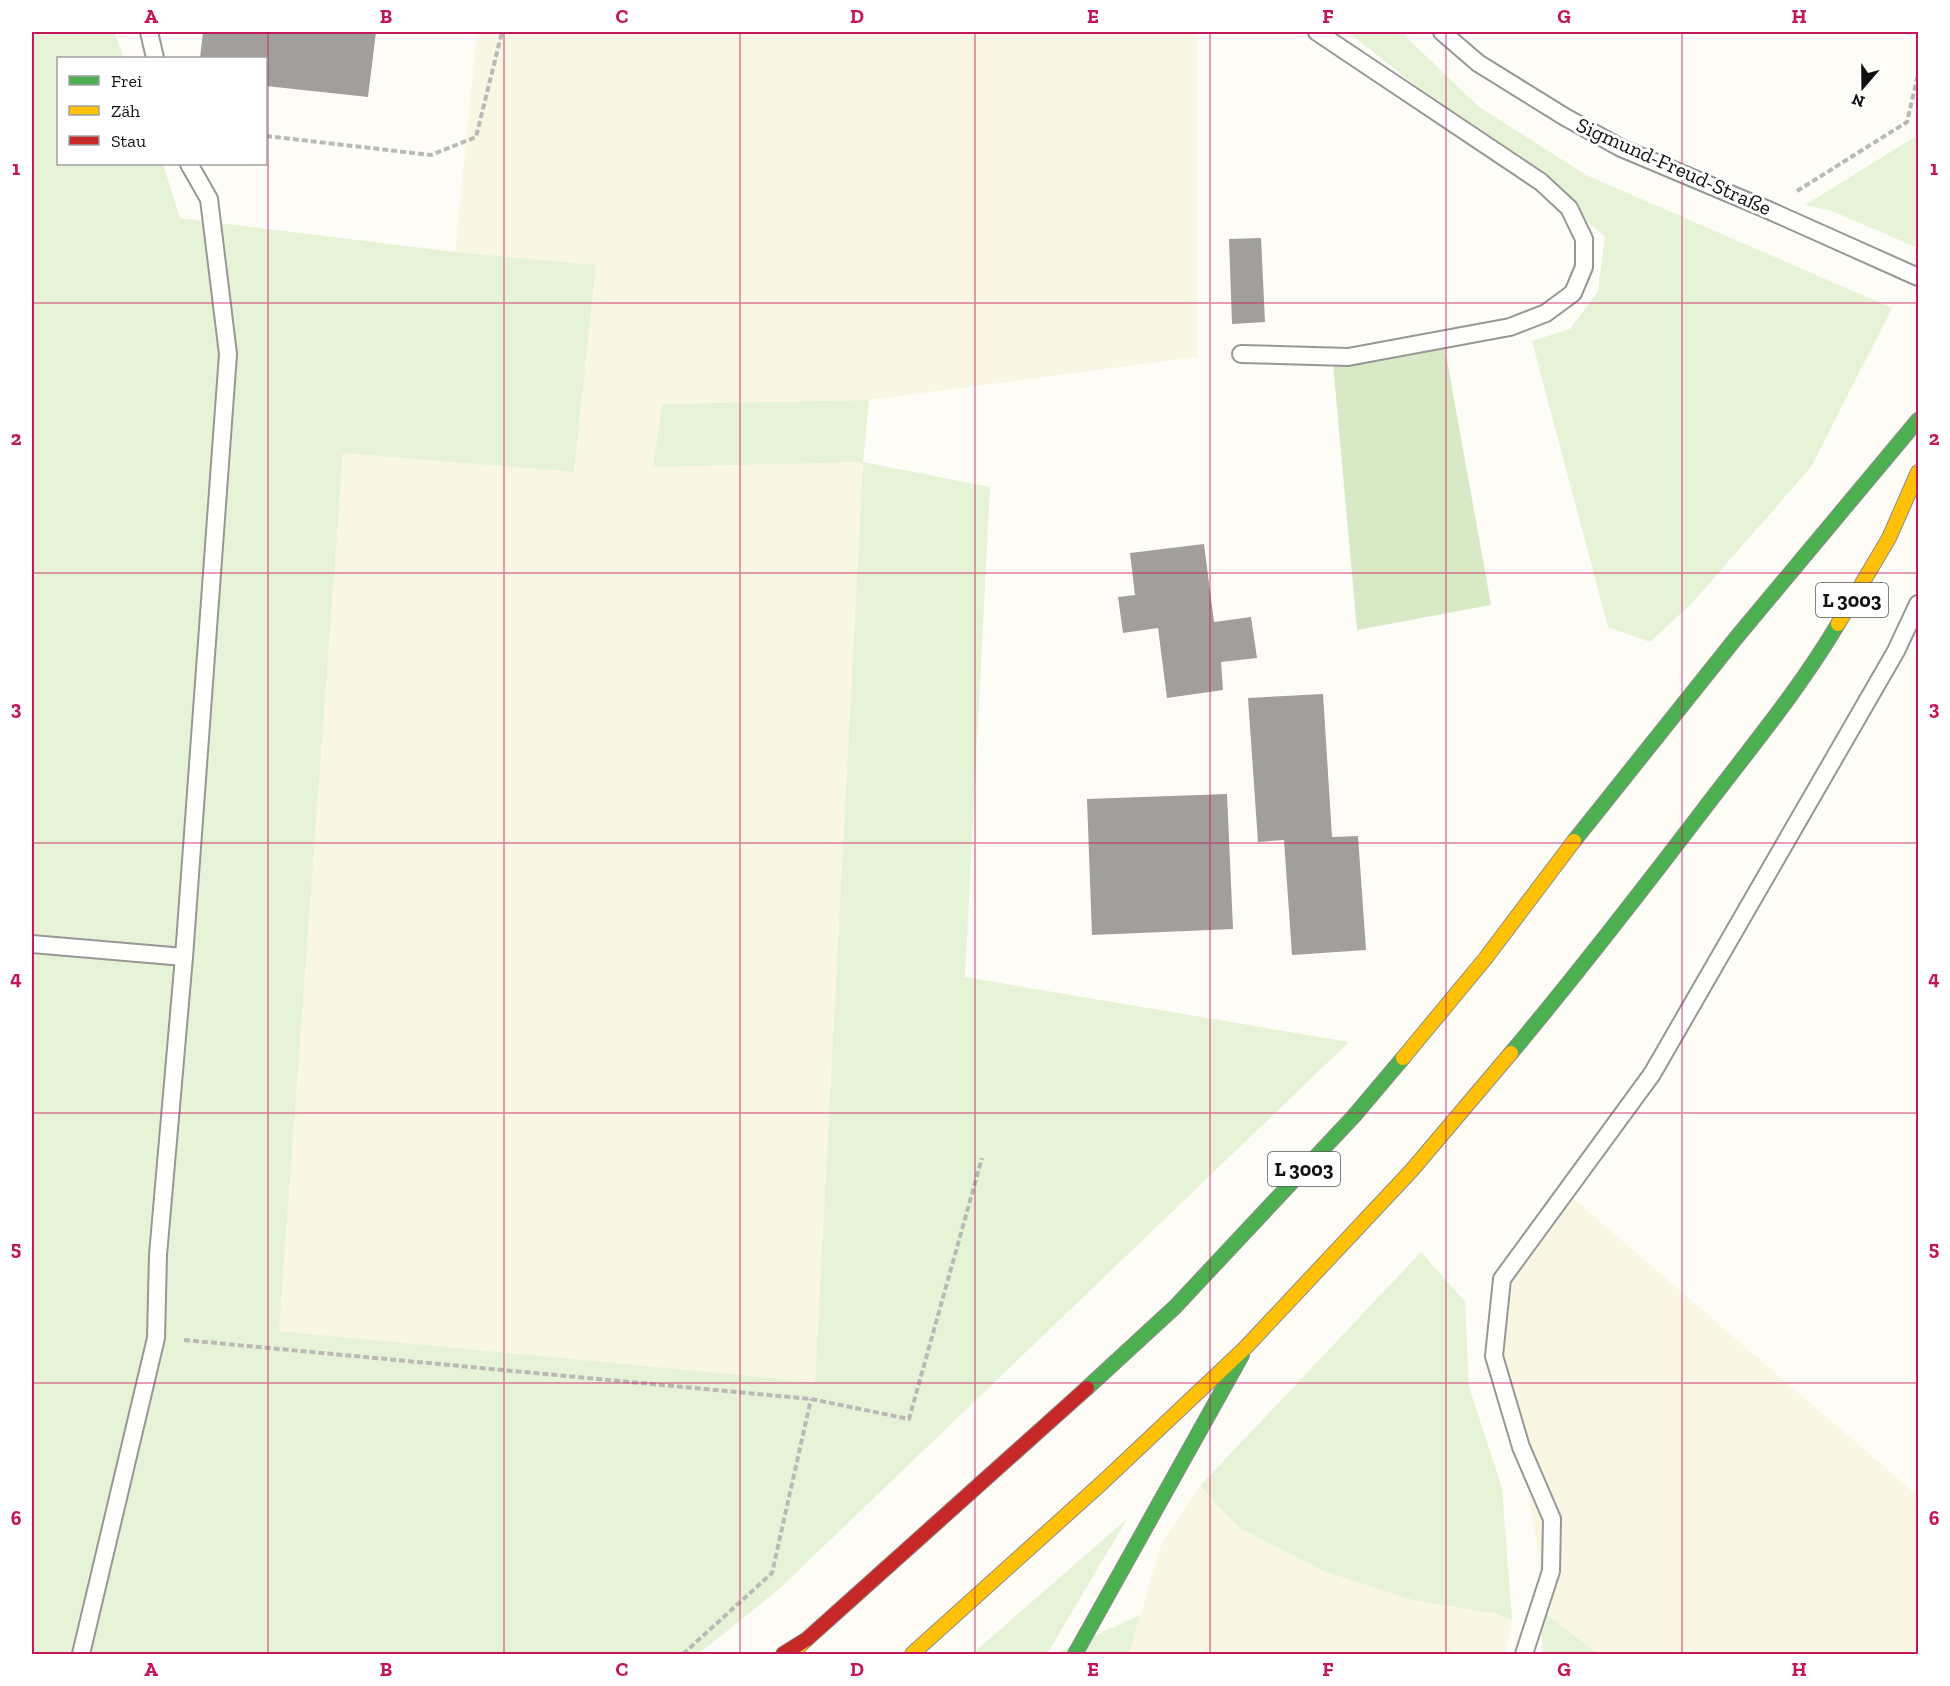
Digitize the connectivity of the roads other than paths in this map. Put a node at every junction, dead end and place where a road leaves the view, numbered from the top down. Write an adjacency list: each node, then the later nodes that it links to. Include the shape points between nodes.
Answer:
1 (149, 32): 4 (lane)
2 (1317, 32): 7 (lane, via 1541,182 1569,208 1584,238 1584,267 1573,293 1546,313 1510,327 1348,357)
3 (1442, 32): 6 (lane, Sigmund-Freud-Straße, via 1478,63 1621,147)
4 (155, 57)
5 (190, 165): 12 (lane, via 209,199 228,354)
6 (1918, 277)
7 (1241, 354)
8 (1918, 420): 14 (main road, L 3003, via 1603,802 1485,959 1354,1116 1174,1307)
9 (1918, 472): 13 (main road, L 3003, via 1889,538 1824,647 1589,959 1412,1170)
10 (1918, 604): 20 (lane, via 1890,662 1652,1074 1502,1279 1494,1356 1521,1447 1552,1519 1551,1571)
11 (32, 944): 12 (lane)
12 (184, 957): 15 (lane, via 158,1255 156,1338)
13 (1246, 1347): 18 (main road); 19 (main road, L 3003)
14 (807, 1639): 16 (main road, L 3003); 17 (main road)
15 (81, 1654)
16 (783, 1654)
17 (791, 1654)
18 (912, 1654)
19 (1075, 1654)
20 (1524, 1654)

